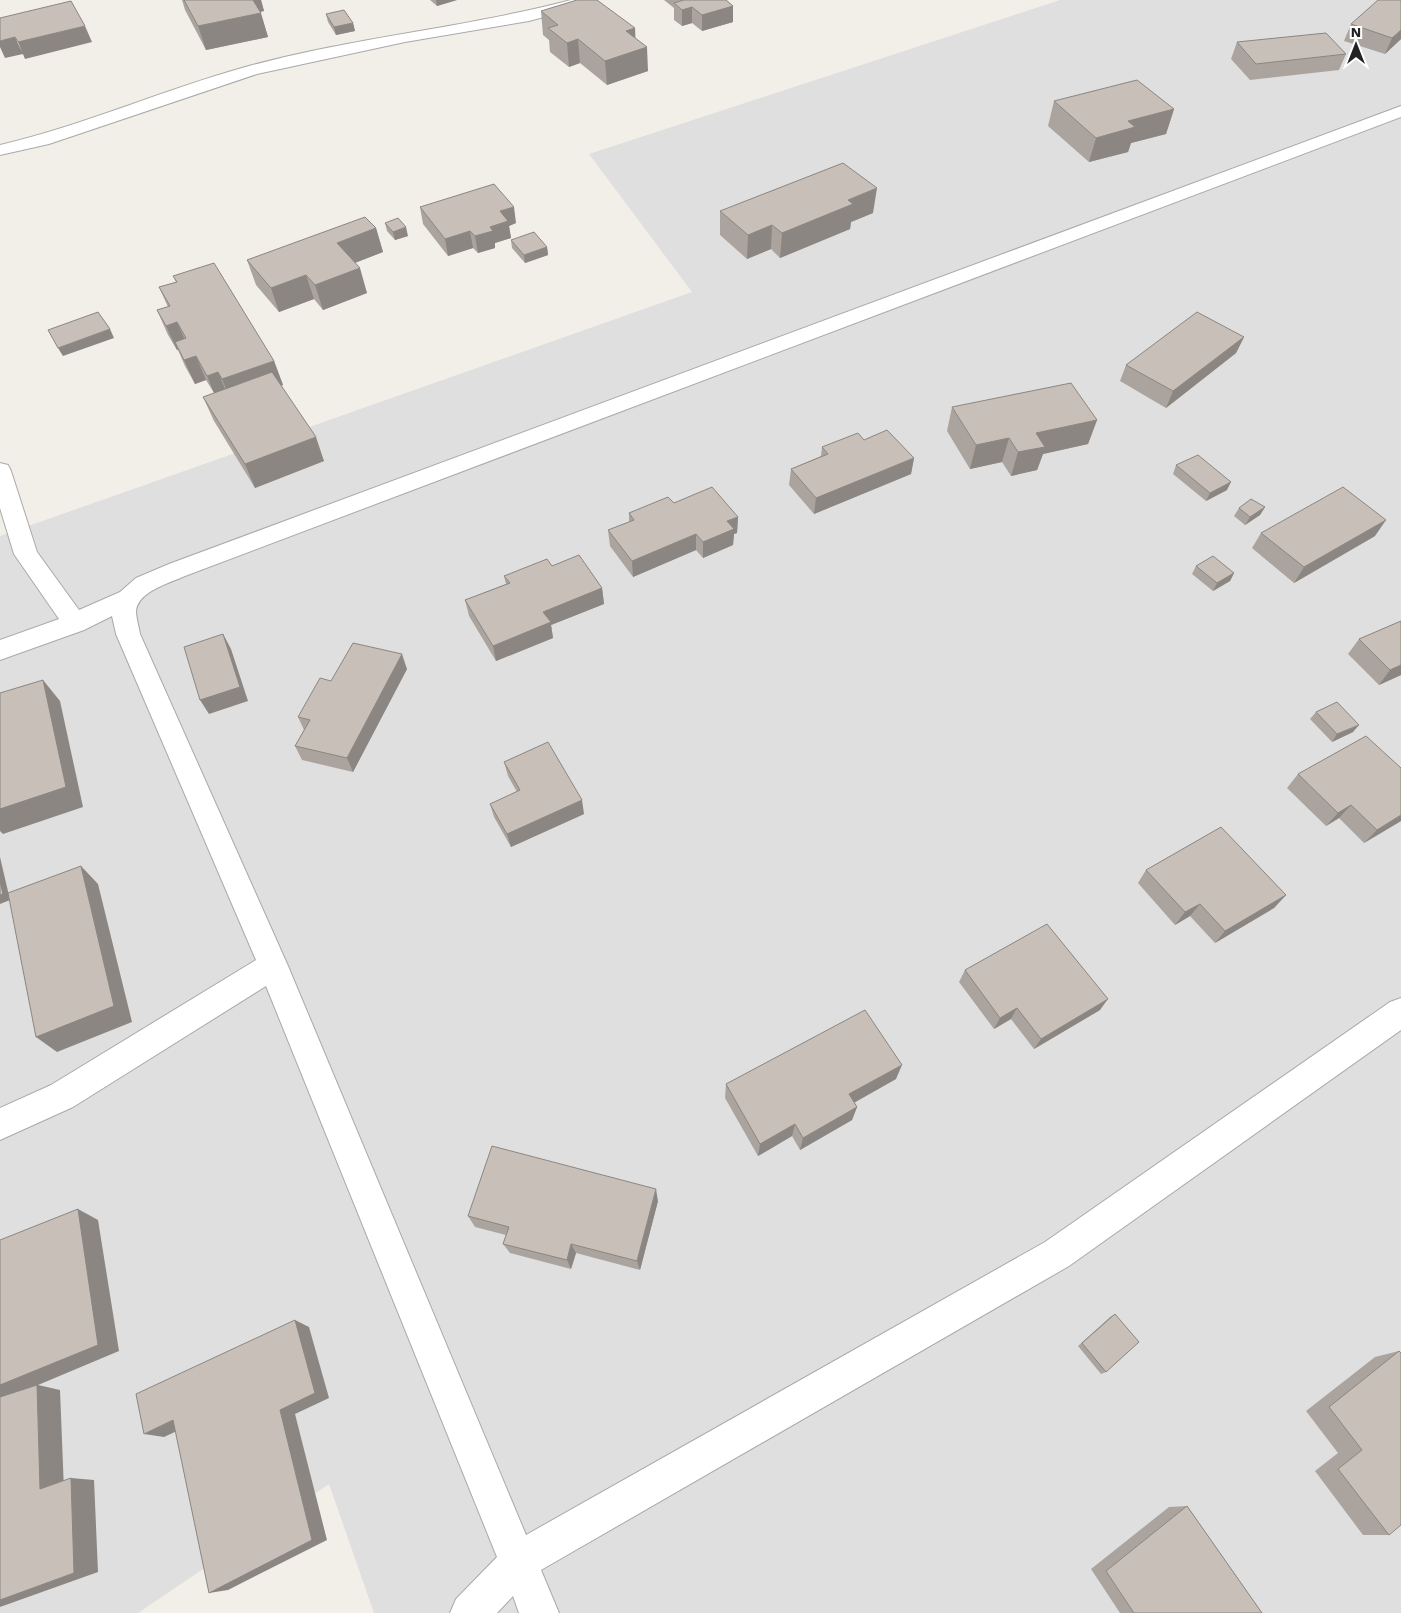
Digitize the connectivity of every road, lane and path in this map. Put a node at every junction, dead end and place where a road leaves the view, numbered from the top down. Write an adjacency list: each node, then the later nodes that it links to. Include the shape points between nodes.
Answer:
1 (589, 0): 3 (street, via 529,16 405,37 254,70 43,140)
2 (1401, 111): 5 (street, via 177,570 138,588)
3 (0, 150)
4 (0, 471): 6 (street, via 26,554)
5 (127, 599): 6 (street); 8 (street, via 124,611 128,634)
6 (76, 623): 7 (street)
7 (0, 650)
8 (273, 966): 10 (street, via 62,1096); 11 (street)
9 (1401, 1012): 11 (street, via 1057,1254)
10 (0, 1124)
11 (519, 1561): 12 (street); 13 (street)
12 (470, 1613)
13 (539, 1613)

